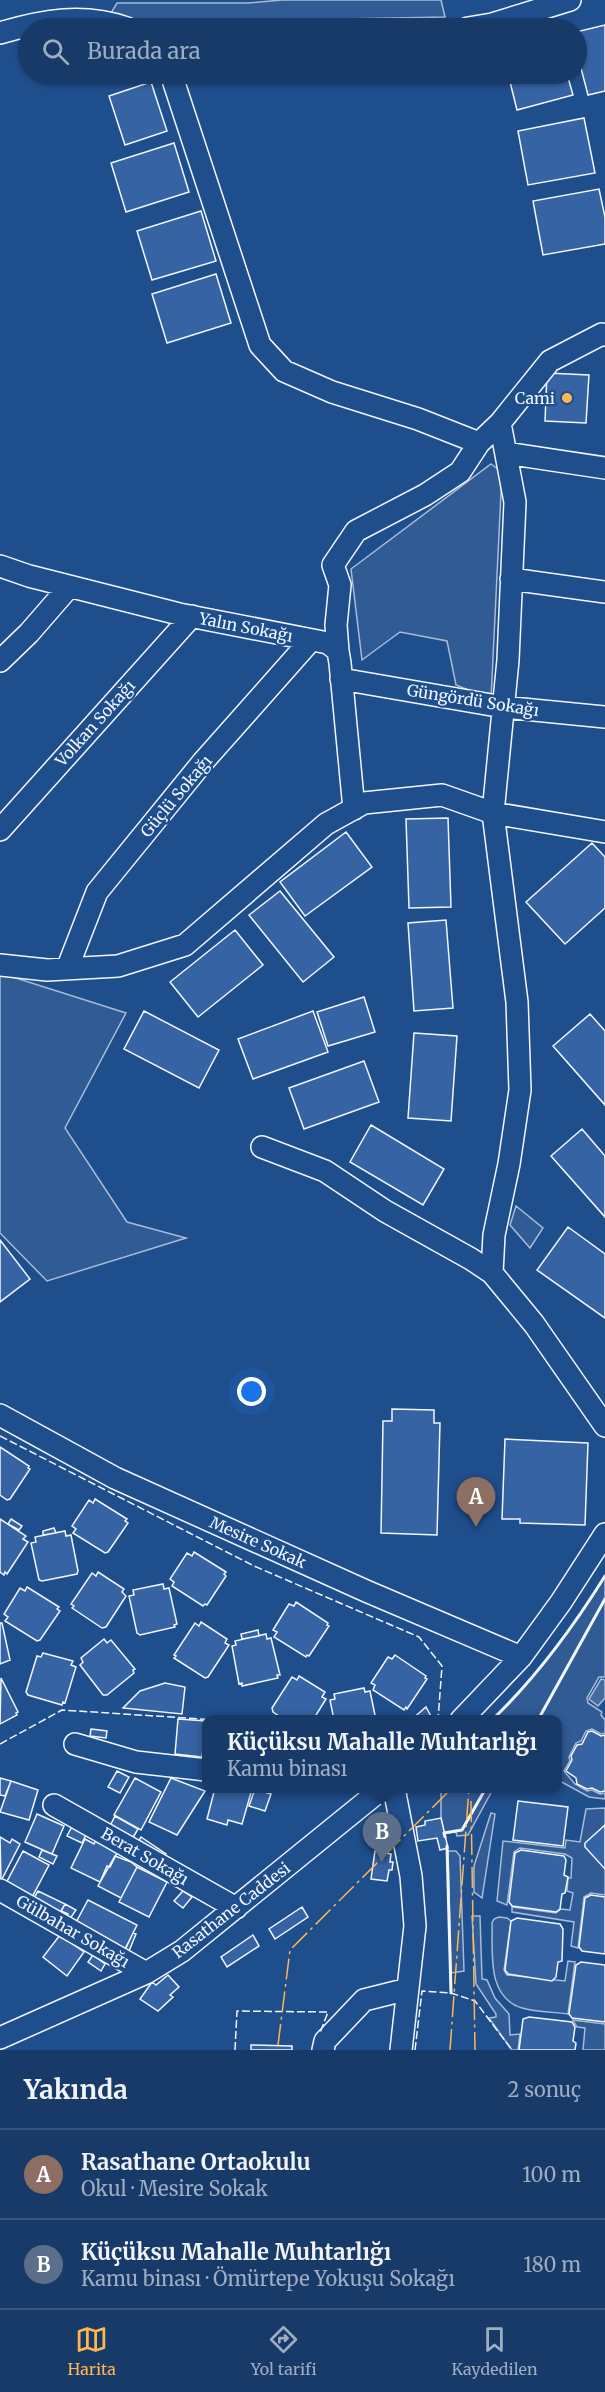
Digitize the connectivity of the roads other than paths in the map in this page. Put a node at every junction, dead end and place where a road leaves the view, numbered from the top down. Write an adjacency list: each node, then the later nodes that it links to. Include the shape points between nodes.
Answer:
1 (570, 0): 2 (street)
2 (512, 18)
3 (18, 28): 4 (street)
4 (0, 33)
5 (174, 84): 8 (street, via 260,345 284,371 332,392)
6 (605, 335): 7 (street, via 550,361)
7 (500, 423): 8 (street); 9 (street)
8 (480, 443): 17 (street, via 460,472 356,531 333,565 340,585)
9 (506, 453): 10 (street); 12 (street, via 515,501)
10 (605, 468)
11 (0, 566): 13 (street, Yalın Sokağı)
12 (511, 579): 14 (street); 20 (street)
13 (69, 586): 15 (street, Yalın Sokağı); 18 (street)
14 (605, 592)
15 (192, 616): 16 (street, Yalın Sokağı); 24 (street, Volkan Sokağı)
16 (311, 640): 17 (street, Yalın Sokağı, via 328,643); 27 (street, Güçlü Sokağı, via 202,763 97,892)
17 (338, 651): 19 (street)
18 (0, 661)
19 (341, 679): 20 (street, Güngördü Sokağı); 22 (street)
20 (503, 708): 21 (street, Güngördü Sokağı); 23 (street)
21 (605, 717)
22 (354, 809): 23 (street, via 364,803 442,795); 27 (street, via 326,824 185,945 118,966)
23 (494, 813): 25 (street); 29 (street, via 517,1002 519,1090 510,1164 494,1235)
24 (0, 830)
25 (605, 832)
26 (0, 965): 27 (street)
27 (67, 969)
28 (262, 1147): 29 (street, via 325,1171 384,1211)
29 (492, 1273): 31 (street, via 534,1324)
30 (0, 1415): 33 (street, Mesire Sokak, via 115,1478)
31 (605, 1426)
32 (605, 1534): 33 (street)
33 (521, 1657): 34 (street)
34 (465, 1715)
35 (75, 1744): 36 (street, via 136,1762)
36 (202, 1769)
37 (377, 1793): 41 (street, Rasathane Caddesi)
38 (395, 1793): 43 (street, via 416,1926)
39 (54, 1805): 41 (street, Berat Sokağı)
40 (0, 1890): 42 (street, Gülbahar Sokağı)
41 (236, 1908): 42 (street, Rasathane Caddesi, via 182,1951)
42 (146, 1973): 44 (street, Rasathane Caddesi)
43 (408, 1989): 46 (street, via 364,2000 325,2041); 47 (street)
44 (5, 2031): 45 (street)
45 (4, 2050)
46 (323, 2050)
47 (400, 2050)

